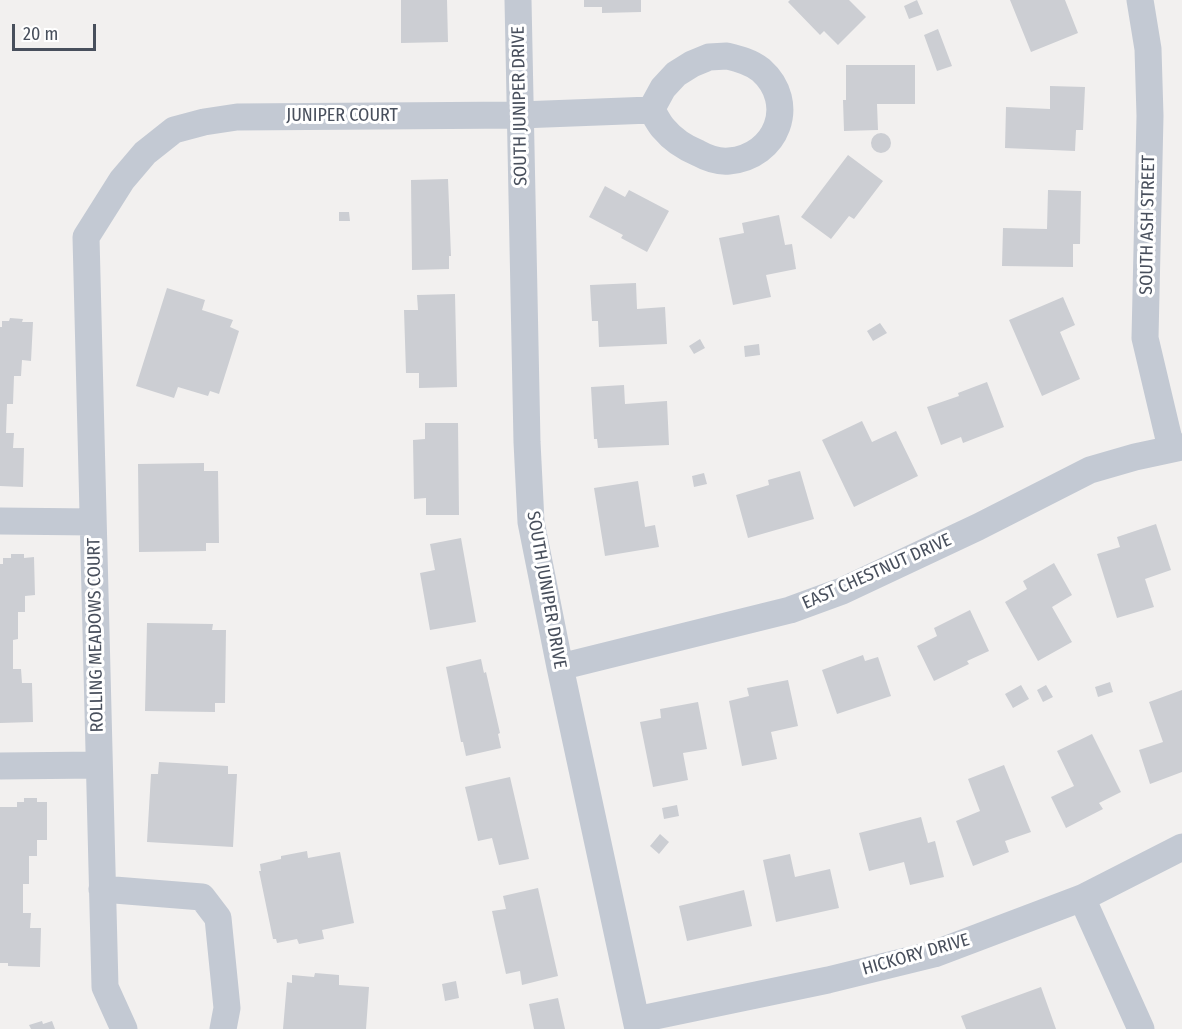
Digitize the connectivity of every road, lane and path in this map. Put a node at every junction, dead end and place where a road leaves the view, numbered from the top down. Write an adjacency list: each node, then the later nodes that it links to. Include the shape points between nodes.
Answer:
1 (518, 0): 4 (street, SOUTH JUNIPER DRIVE)
2 (1140, 0): 6 (street, SOUTH ASH STREET, via 1148,49 1150,116 1145,338)
3 (651, 110): 3 (street, via 680,144 711,159 728,162 760,150 773,136 780,119 779,101 772,84 760,70 727,56 709,57 676,74); 4 (street, JUNIPER COURT)
4 (520, 115): 5 (street, JUNIPER COURT, via 237,117 174,130 145,153 122,180); 9 (street, SOUTH JUNIPER DRIVE, via 531,522)
5 (86, 237): 8 (street, ROLLING MEADOWS COURT)
6 (1177, 447): 9 (street, EAST CHESTNUT DRIVE, via 1090,470 842,591 790,610)
7 (0, 521): 8 (street)
8 (93, 522): 10 (street, ROLLING MEADOWS COURT)
9 (560, 667): 15 (street, SOUTH JUNIPER DRIVE)
10 (99, 765): 11 (street); 13 (street, ROLLING MEADOWS COURT)
11 (0, 766)
12 (1182, 848): 14 (street, HICKORY DRIVE)
13 (102, 889): 16 (street, ROLLING MEADOWS COURT, via 105,987); 17 (street, via 202,897 218,918 226,1008)
14 (1082, 898): 15 (street, HICKORY DRIVE, via 934,954); 18 (street)
15 (637, 1025)
16 (124, 1029)
17 (223, 1029)
18 (1141, 1029)

